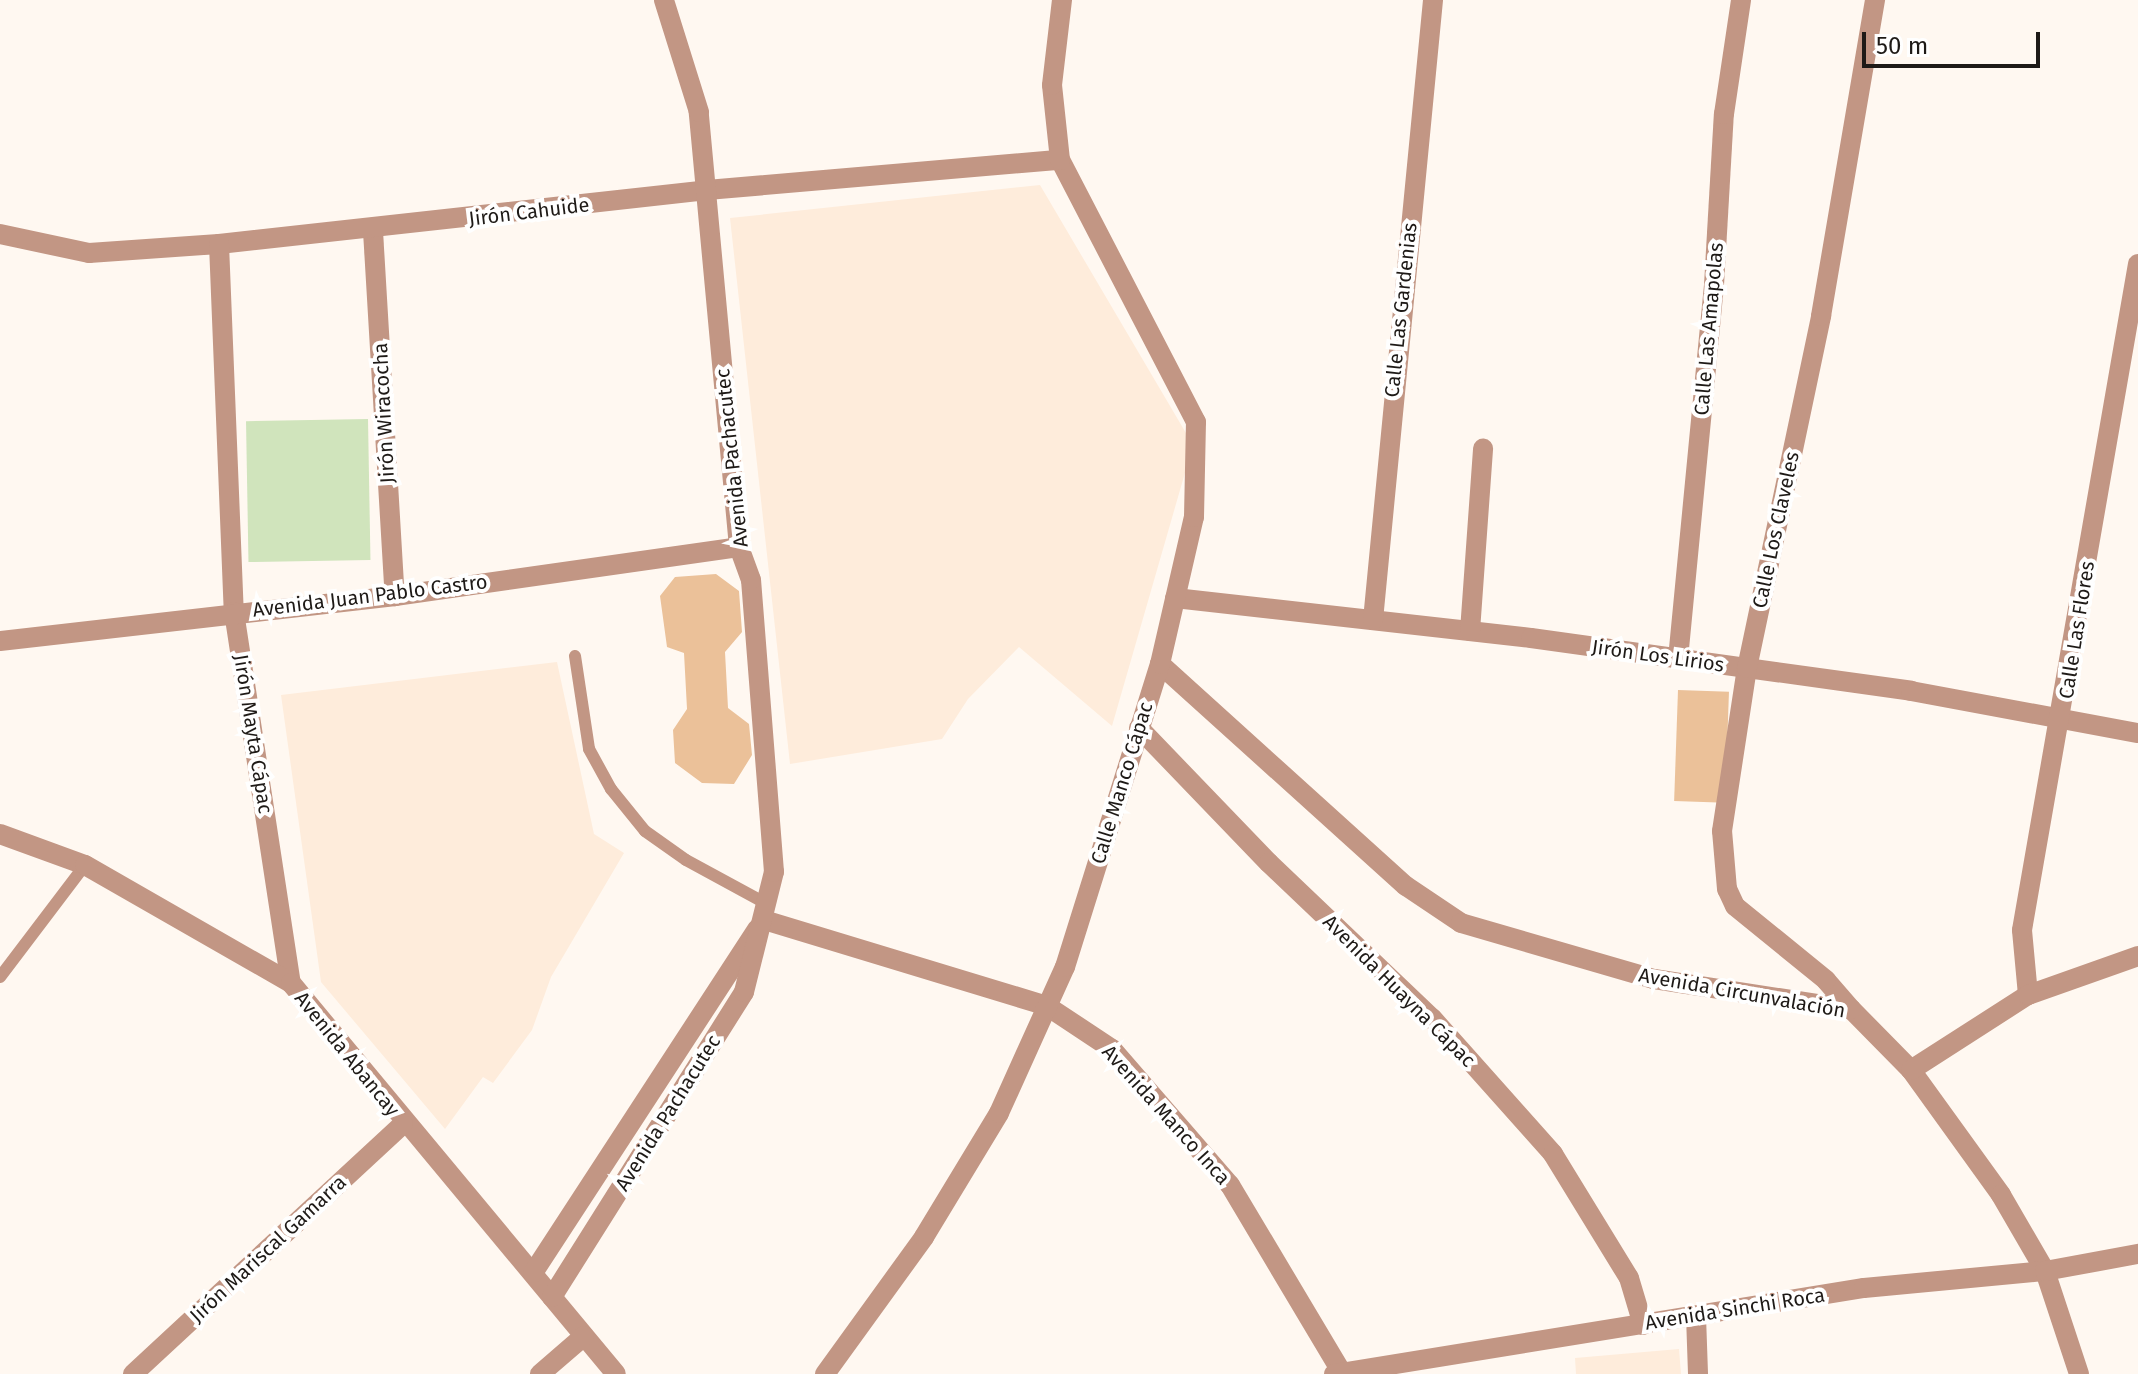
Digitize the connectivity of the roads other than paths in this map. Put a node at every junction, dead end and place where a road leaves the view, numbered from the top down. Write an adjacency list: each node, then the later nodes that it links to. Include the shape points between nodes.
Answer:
1 (664, 0): 7 (street, Avenida Pachacutec, via 699,112)
2 (1062, 0): 6 (street, via 1052,85)
3 (1433, 0): 17 (street, Calle Las Gardenias)
4 (1741, 0): 21 (street, Calle Las Amapolas, via 1724,114 1714,285)
5 (1875, 0): 23 (street, Calle Los Claveles, via 1821,316)
6 (1060, 160): 7 (street, Jirón Cahuide); 15 (street, Calle Manco Cápac, via 1196,422 1194,517)
7 (707, 190): 8 (street, Jirón Cahuide); 13 (street, Avenida Pachacutec)
8 (373, 231): 10 (street, Jirón Cahuide); 14 (street, Jirón Wiracocha)
9 (0, 234): 10 (street, Jirón Cahuide, via 89,253)
10 (219, 244): 16 (street, Jirón Mayta Cápac)
11 (2138, 264): 24 (street, Calle Las Flores)
12 (1483, 448): 18 (street)
13 (739, 547): 14 (street, Avenida Juan Pablo Castro); 29 (street, Avenida Pachacutec, via 751,580 766,757 774,872)
14 (395, 596): 16 (street, Avenida Juan Pablo Castro)
15 (1175, 598): 17 (street, Jirón Los Lirios); 22 (street, Calle Manco Cápac)
16 (234, 612): 19 (street, Avenida Juan Pablo Castro); 32 (street, Jirón Mayta Cápac)
17 (1373, 620): 18 (street, Jirón Los Lirios)
18 (1470, 631): 21 (street, Jirón Los Lirios)
19 (0, 641)
20 (575, 656): 29 (lane, via 589,749 611,789 645,831)
21 (1678, 659): 23 (street, Jirón Los Lirios)
22 (1160, 664): 25 (street, Calle Manco Cápac); 35 (street, Avenida Circunvalación, via 1406,886 1461,923 1654,979)
23 (1747, 668): 24 (street, Jirón Los Lirios); 35 (street, Calle Los Claveles, via 1722,831 1727,889 1735,906 1826,980)
24 (2062, 719): 26 (street, Jirón Los Lirios); 33 (street, Calle Las Flores, via 2022,930)
25 (1139, 728): 34 (street, Calle Manco Cápac, via 1065,967); 43 (street, Avenida Huayna Cápac, via 1269,863 1432,1018 1553,1154 1629,1278)
26 (2138, 733)
27 (0, 834): 28 (street, Avenida Abancay)
28 (85, 865): 31 (lane); 32 (street, Avenida Abancay)
29 (766, 912): 34 (street, Avenida Manco Inca); 40 (street, Avenida Pachacutec); 41 (street, Avenida Pachacutec, via 744,992)
30 (2138, 956): 33 (street)
31 (0, 977)
32 (291, 983): 37 (street, Avenida Abancay)
33 (2028, 995): 36 (street)
34 (1047, 1006): 45 (street, Avenida Manco Inca, via 1112,1049 1230,1185); 49 (street, Calle Manco Cápac, via 999,1113 924,1237)
35 (1851, 1009): 36 (street, Avenida Circunvalación)
36 (1911, 1070): 39 (street, Avenida Circunvalación, via 2001,1195)
37 (403, 1124): 40 (street, Avenida Abancay); 46 (street, Jirón Mariscal Gamarra)
38 (2138, 1254): 39 (street, Avenida Sinchi Roca)
39 (2045, 1271): 42 (street, Avenida Sinchi Roca, via 1864,1288); 51 (street, Avenida Circunvalación)
40 (533, 1273): 41 (street, Avenida Abancay)
41 (552, 1297): 44 (street, Avenida Abancay)
42 (1696, 1316): 43 (street, Avenida Sinchi Roca); 50 (street)
43 (1643, 1325): 45 (street, Avenida Sinchi Roca)
44 (584, 1336): 47 (street); 48 (street, Avenida Abancay)
45 (1338, 1373)
46 (133, 1374)
47 (540, 1374)
48 (616, 1374)
49 (825, 1374)
50 (1698, 1374)
51 (2079, 1374)

